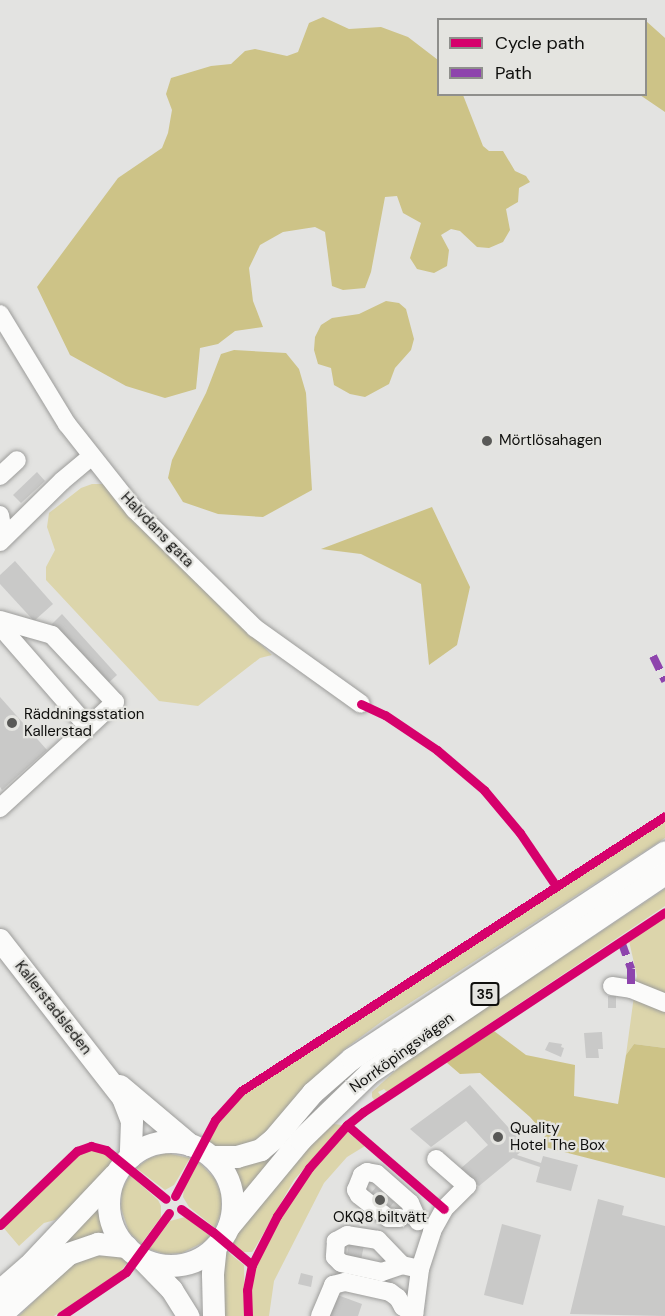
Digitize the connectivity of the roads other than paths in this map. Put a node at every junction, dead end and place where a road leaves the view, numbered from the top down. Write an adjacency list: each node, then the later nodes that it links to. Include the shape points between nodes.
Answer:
1 (0, 314): 2 (street, Halvdans gata)
2 (91, 457): 6 (street); 9 (street, Halvdans gata, via 135,510 255,628)
3 (17, 460): 4 (street)
4 (0, 476)
5 (0, 516): 6 (street)
6 (2, 540)
7 (0, 620): 10 (street, via 52,635 114,702)
8 (0, 626): 10 (street)
9 (362, 704)
10 (88, 727): 11 (street)
11 (0, 808)
12 (665, 854): 19 (main road, Norrköpingsvägen / 35, via 352,1059 313,1093 261,1150 245,1156)
13 (665, 874): 23 (main road, Norrköpingsvägen / 35, via 370,1073 302,1140)
14 (0, 939): 17 (main road, Kallerstadsleden)
15 (612, 986): 16 (street)
16 (665, 1003)
17 (107, 1076): 18 (main road, Kallerstadsleden); 21 (main road, Kallerstadsleden, via 123,1098 132,1121)
18 (190, 1145): 19 (main road, 35); 21 (main road, 35, via 164,1143 147,1148)
19 (212, 1157): 23 (main road, 35, via 231,1186)
20 (436, 1159): 22 (street, via 467,1186)
21 (125, 1164): 25 (main road, via 112,1186 110,1211 114,1227); 26 (main road, via 36,1259)
22 (425, 1226): 22 (street, via 410,1203 377,1174 367,1172 364,1188 356,1190 359,1196 388,1218 394,1213); 27 (street, via 411,1267)
23 (229, 1227): 24 (main road, 35)
24 (216, 1247): 25 (main road, 35, via 184,1265 159,1265); 30 (main road, 35)
25 (134, 1253): 28 (main road, via 98,1244 69,1254); 29 (main road, via 172,1290)
26 (0, 1291)
27 (410, 1312): 31 (street, via 390,1292 340,1282 333,1286)
28 (0, 1316)
29 (188, 1316)
30 (214, 1316)
31 (321, 1316)

